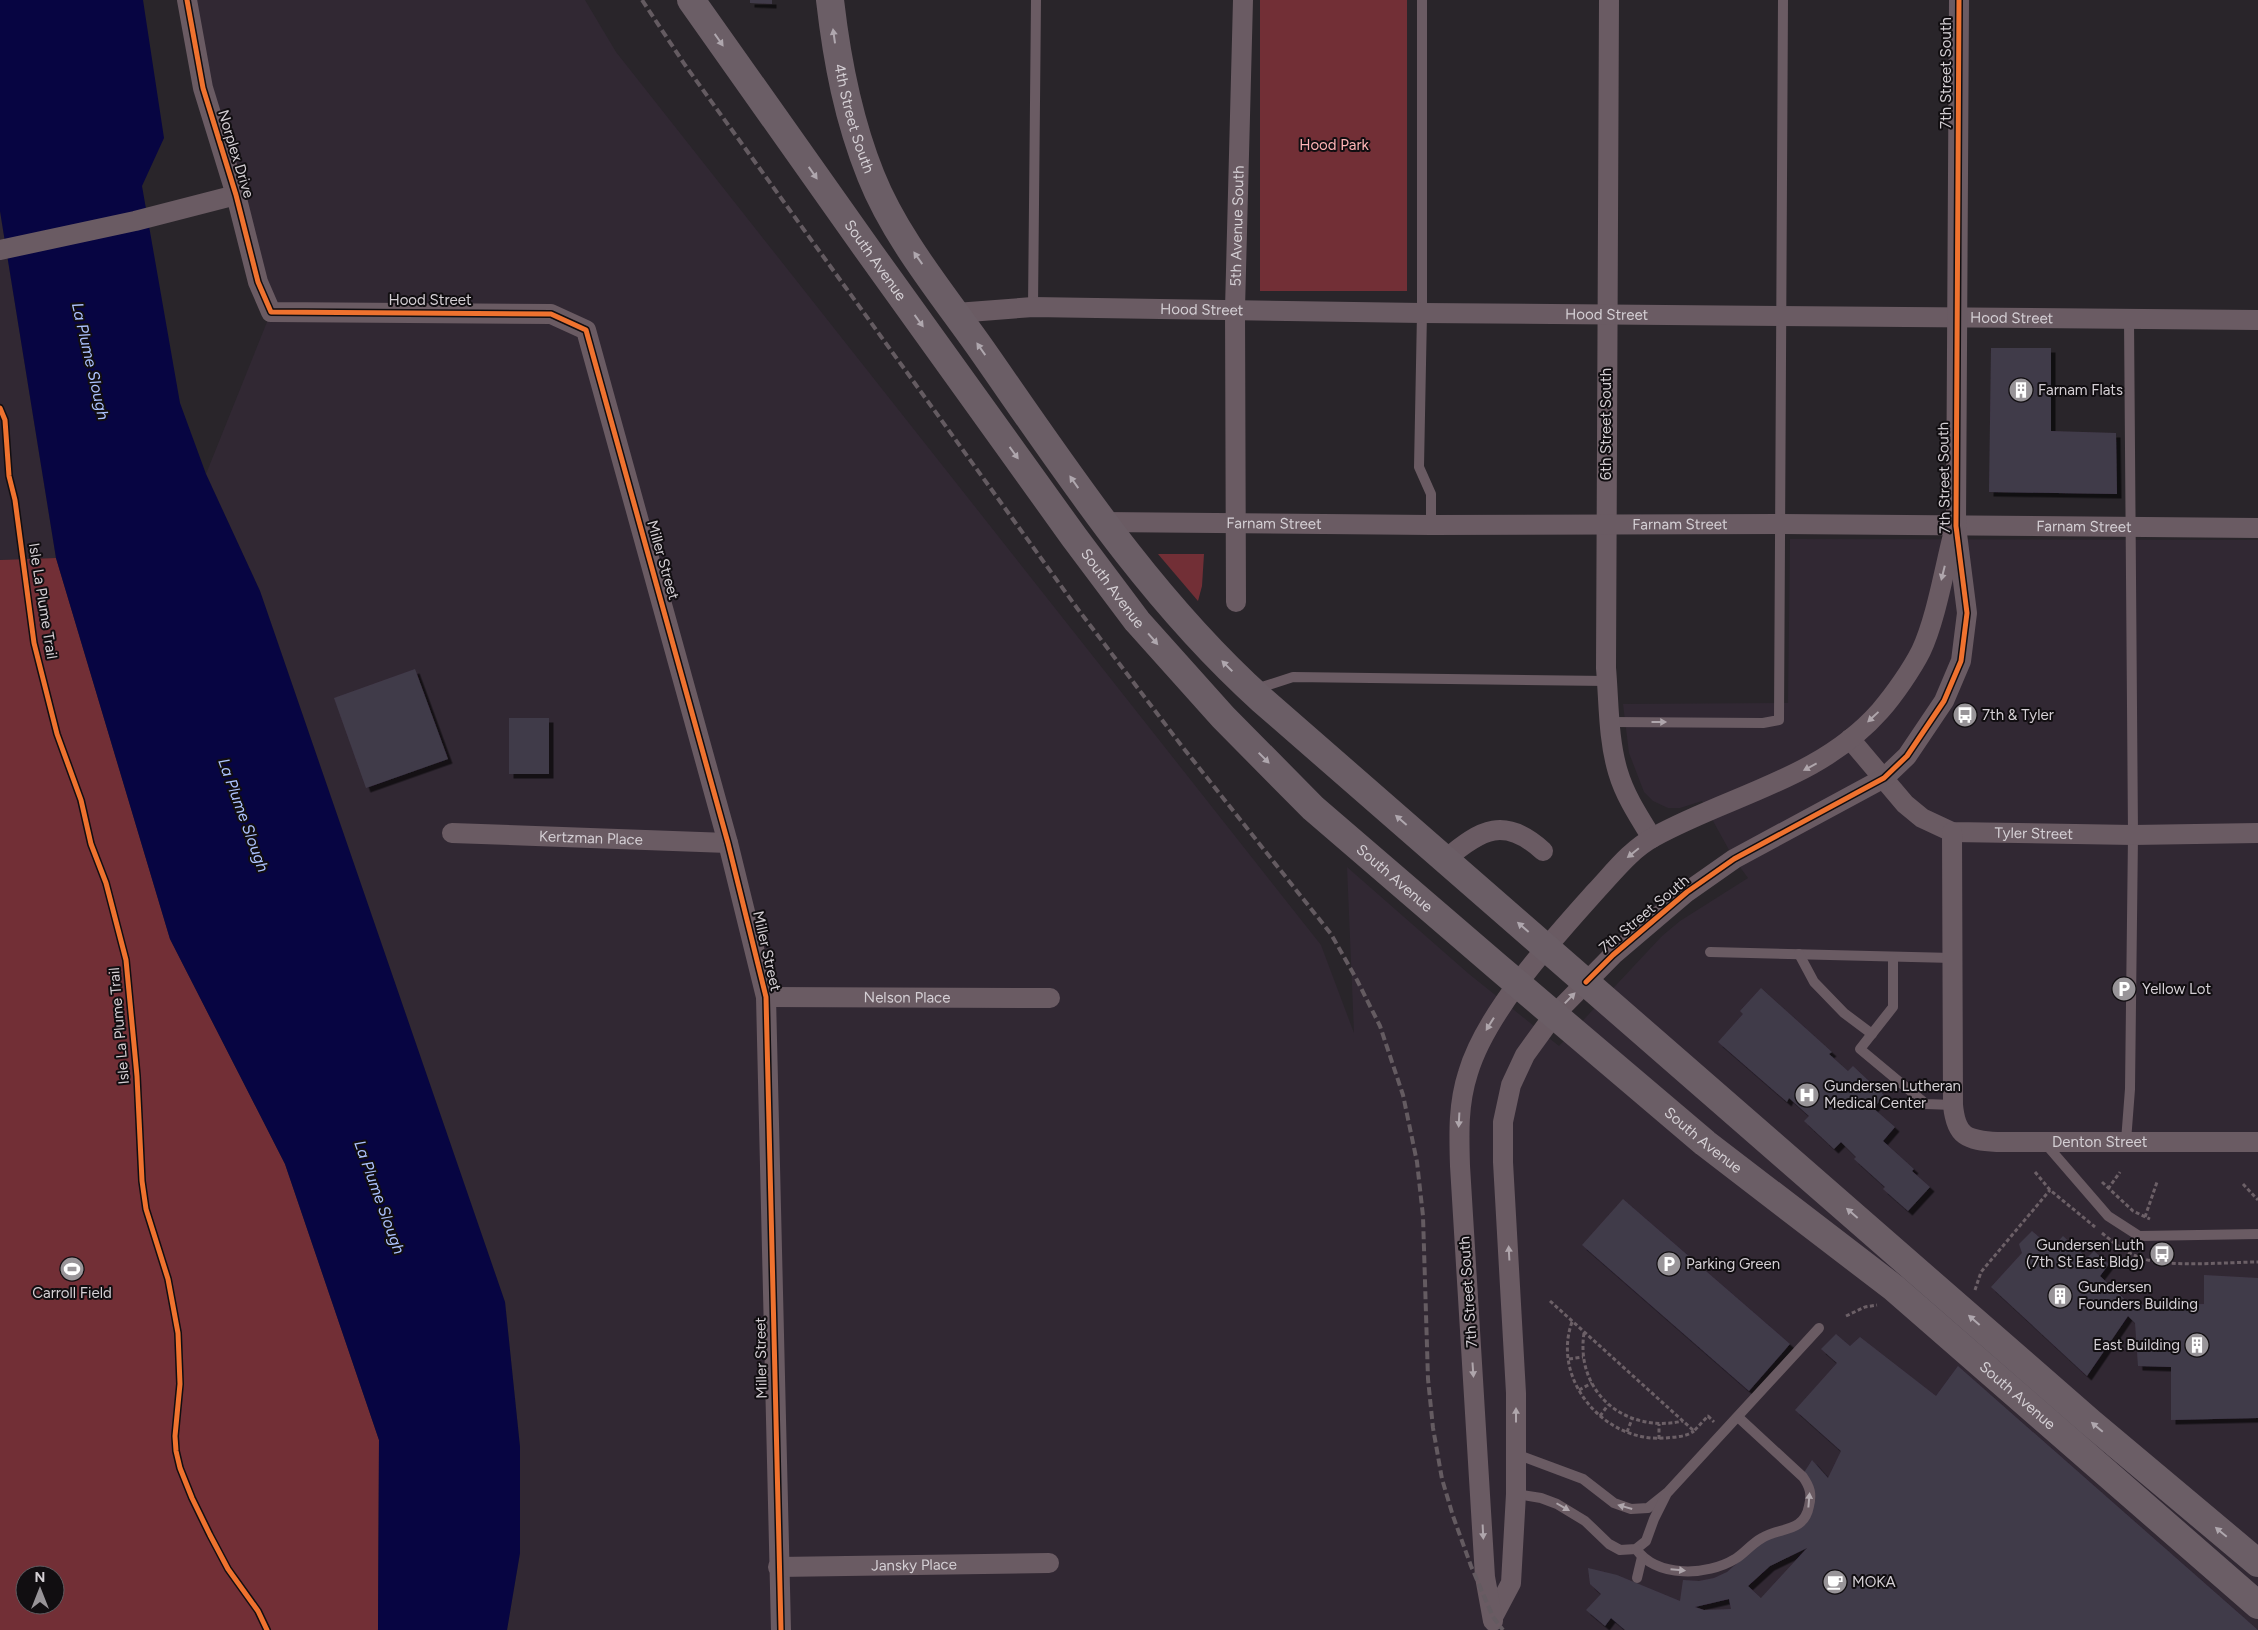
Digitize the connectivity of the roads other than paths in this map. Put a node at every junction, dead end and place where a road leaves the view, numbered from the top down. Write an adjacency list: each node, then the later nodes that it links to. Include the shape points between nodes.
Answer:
1 (187, 0): 10 (street, Norplex Drive, via 204,88)
2 (691, 0): 52 (highway, South Avenue, one-way to 52, via 1137,621 1223,717 1313,808)
3 (830, 0): 11 (highway, 4th Street South, one-way to 3, via 872,177 851,119 840,72)
4 (1036, 0): 13 (lane)
5 (1243, 0): 14 (street, 5th Avenue South)
6 (1422, 0): 17 (lane)
7 (1609, 0): 18 (street, 6th Street South)
8 (1782, 0): 19 (lane)
9 (1959, 0): 20 (street, 7th Street South)
10 (236, 195): 12 (street); 15 (street, Norplex Drive, via 258,282)
11 (899, 231): 16 (highway, South Avenue, one-way to 11)
12 (0, 250)
13 (1033, 307): 14 (street, Hood Street); 16 (street, Hood Street)
14 (1235, 310): 17 (street, Hood Street); 25 (street, 5th Avenue South)
15 (271, 312): 23 (street, Hood Street, via 551,314)
16 (956, 313): 24 (highway, South Avenue, one-way to 16)
17 (1422, 313): 18 (street, Hood Street); 27 (lane, via 1419,467 1431,494)
18 (1607, 314): 19 (street, Hood Street); 28 (street, 6th Street South)
19 (1782, 315): 20 (street, Hood Street); 26 (lane)
20 (1957, 317): 21 (street, Hood Street); 29 (street, 7th Street South)
21 (2129, 319): 22 (street, Hood Street); 30 (lane)
22 (2258, 320)
23 (586, 330): 43 (street, Miller Street)
24 (1102, 522): 25 (street, Farnam Street); 34 (highway, South Avenue, one-way to 24, via 1194,633)
25 (1234, 522): 27 (street, Farnam Street); 32 (street, 5th Avenue South)
26 (1781, 524): 28 (street, Farnam Street); 29 (street, Farnam Street); 35 (lane, one-way to 26, via 1763,723 1779,720)
27 (1431, 525): 28 (street, Farnam Street)
28 (1606, 526): 33 (street, 6th Street South)
29 (1956, 526): 30 (street, Farnam Street); 36 (street, 7th Street South, one-way to 36, via 1921,651 1880,711); 37 (street, 7th Street South, via 1967,613 1961,660 1944,701 1907,756)
30 (2131, 526): 31 (street, Farnam Street); 41 (lane)
31 (2258, 528)
32 (1236, 602)
33 (1607, 681): 34 (lane, via 1293,677); 35 (street, 6th Street South)
34 (1251, 690): 45 (highway, South Avenue, one-way to 34)
35 (1610, 722): 42 (street, 6th Street South, via 1618,772 1634,811)
36 (1850, 739): 37 (street, Tyler Street); 42 (street, 7th Street South, one-way to 42, via 1825,758 1790,777)
37 (1884, 778): 38 (street, Tyler Street, via 1905,804 1922,818); 51 (street, 7th Street South, via 1734,859 1695,886 1613,954)
38 (1952, 832): 41 (street, Tyler Street); 50 (street)
39 (452, 833): 43 (street, Kertzman Place)
40 (2258, 834): 41 (street, Tyler Street)
41 (2133, 835): 58 (lane, via 2130,1089)
42 (1652, 838): 46 (street, 7th Street South, one-way to 46, via 1618,865)
43 (728, 843): 53 (street, Miller Street)
44 (1543, 851): 45 (street, via 1528,837 1504,830 1488,831 1465,842)
45 (1446, 859): 46 (highway, South Avenue, one-way to 45)
46 (1547, 948): 51 (highway, South Avenue); 52 (street, 7th Street South)
47 (1710, 952): 48 (lane)
48 (1799, 954): 49 (lane); 56 (lane, via 1814,982 1844,1013)
49 (1893, 957): 50 (lane); 56 (lane, via 1892,1008)
50 (1952, 958): 57 (street)
51 (1586, 982): 55 (street, 7th Street South, one-way to 51); 69 (highway, South Avenue, one-way to 51, via 2090,1422)
52 (1518, 984): 55 (highway, South Avenue); 73 (street, 7th Street South, one-way to 73, via 1488,1027 1468,1073 1459,1118 1485,1577)
53 (766, 997): 54 (street, Nelson Place); 70 (street, Miller Street)
54 (1050, 998)
55 (1554, 1015): 64 (street, 7th Street South, one-way to 55, via 1503,1122 1511,1085 1525,1055); 72 (highway, South Avenue, via 1705,1143 1901,1295)
56 (1872, 1034): 57 (lane, via 1860,1049 1926,1104)
57 (1953, 1111): 59 (street, Denton Street, via 1964,1136 1972,1140)
58 (2126, 1141): 59 (street, Denton Street); 60 (street, Denton Street)
59 (2044, 1142): 61 (lane, via 2108,1216 2139,1236)
60 (2258, 1142)
61 (2258, 1234)
62 (1819, 1328): 63 (lane)
63 (1738, 1417): 65 (lane); 67 (lane, one-way to 63, via 1657,1566 1674,1571 1704,1571 1737,1558 1763,1537 1796,1527 1804,1520 1811,1498 1809,1486)
64 (1516, 1454): 65 (lane, one-way to 64, via 1648,1508 1631,1509 1614,1503 1583,1479); 66 (street, 7th Street South)
65 (1668, 1492): 67 (lane)
66 (1516, 1494): 67 (lane, one-way to 67, via 1558,1504 1585,1521 1609,1544 1620,1550); 73 (street, 7th Street South, via 1511,1583)
67 (1639, 1553): 71 (lane)
68 (1049, 1563): 70 (street, Jansky Place)
69 (2258, 1563)
70 (778, 1567): 74 (street, Miller Street)
71 (1637, 1578)
72 (2258, 1605)
73 (1493, 1624)
74 (780, 1630)

